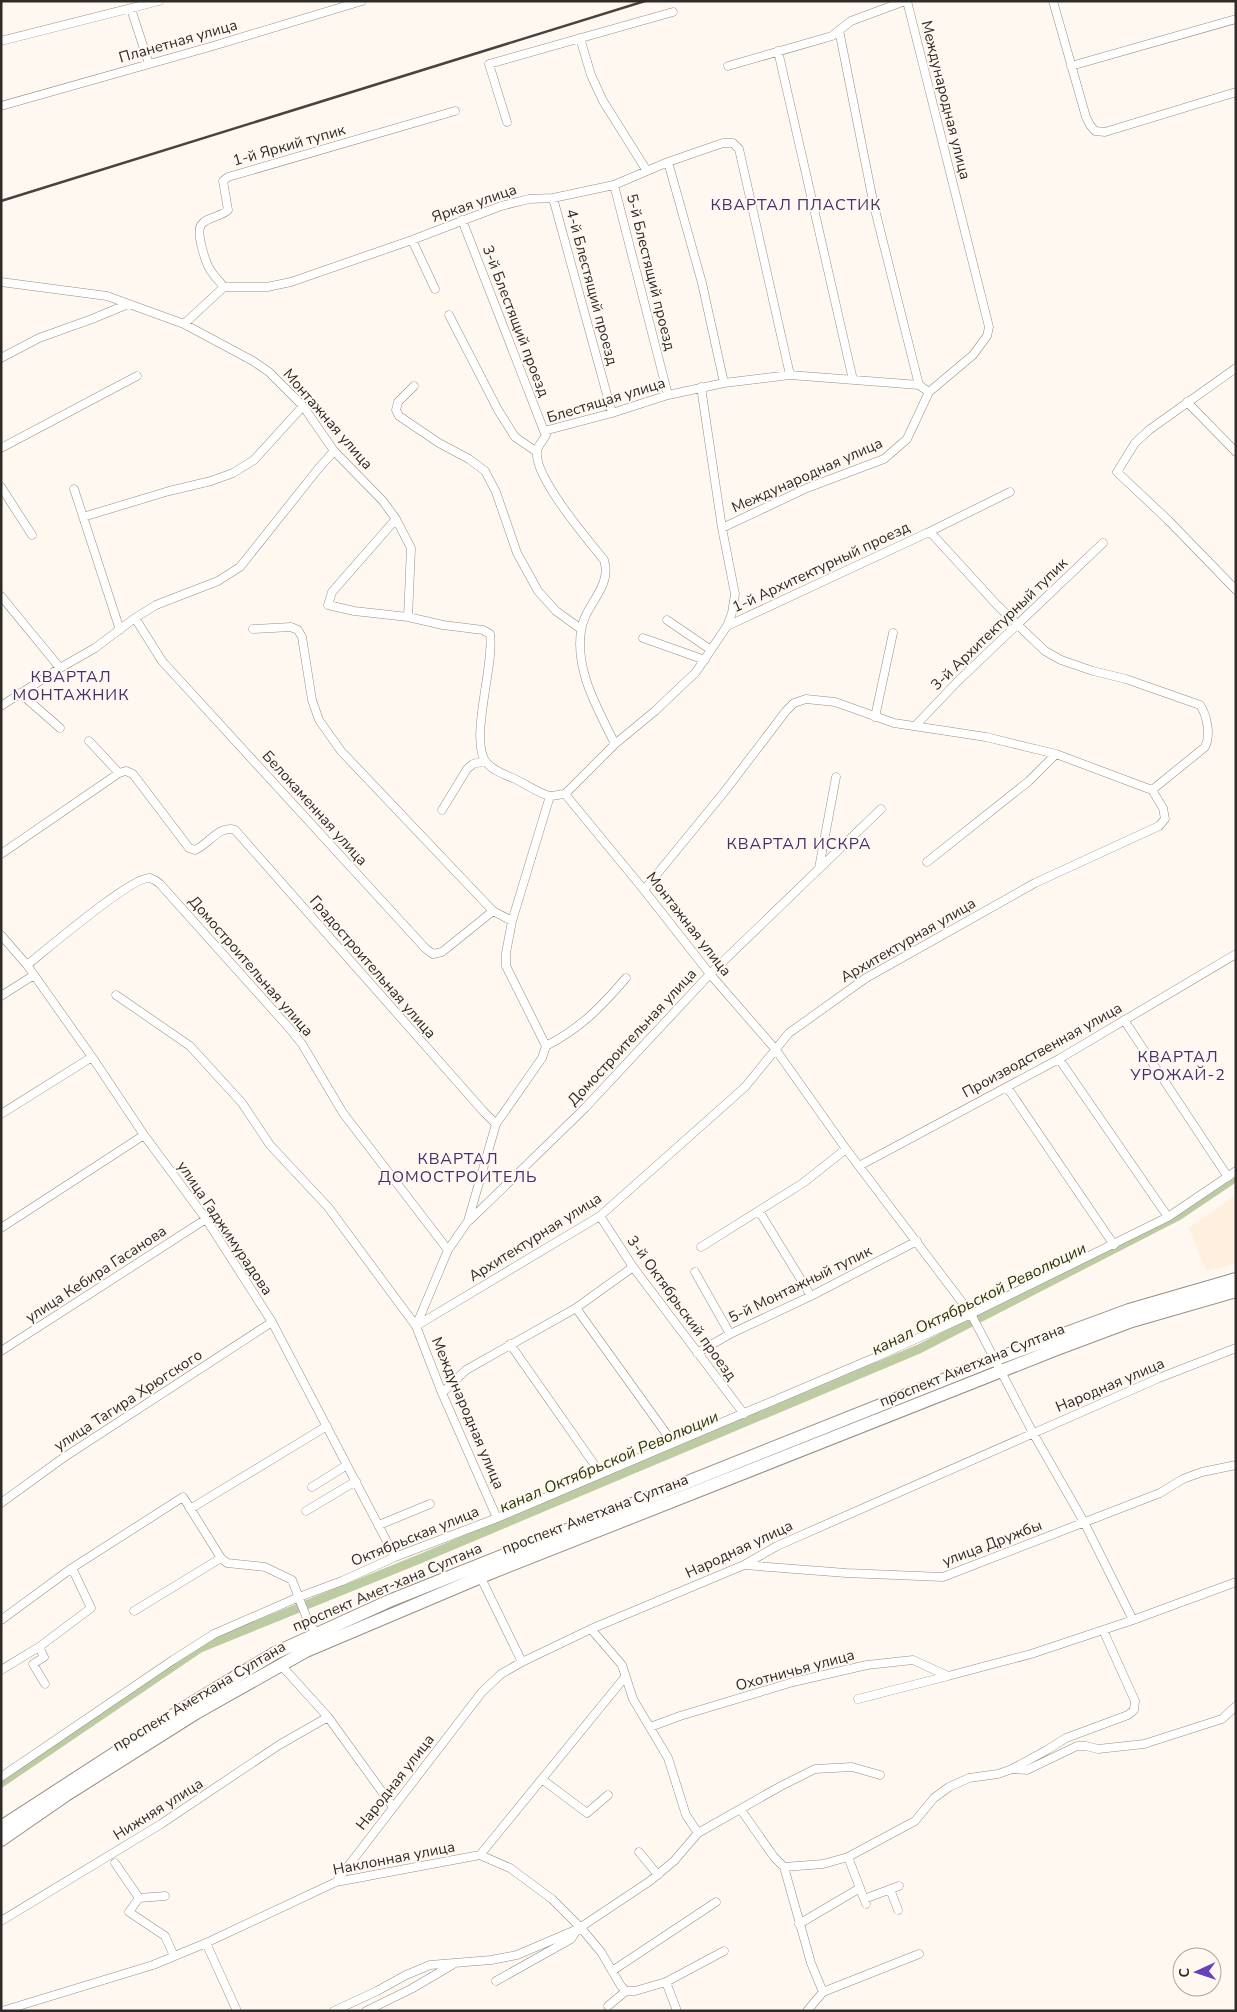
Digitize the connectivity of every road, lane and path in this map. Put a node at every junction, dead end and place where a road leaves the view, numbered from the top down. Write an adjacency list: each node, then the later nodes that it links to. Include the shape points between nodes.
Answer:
1 (159, 1): 5 (street)
2 (362, 1): 12 (street, Планетная улица)
3 (906, 1): 8 (street, via 851,21); 40 (street, Международная улица, via 989,327 974,355)
4 (1053, 1): 14 (street)
5 (131, 9): 10 (street); 12 (street)
6 (673, 12): 9 (street)
7 (1236, 19): 14 (street)
8 (839, 30): 11 (street, via 832,36); 37 (street, via 874,206)
9 (580, 38): 18 (street, via 489,64); 20 (street, via 602,102)
10 (1, 42)
11 (778, 51): 13 (street); 35 (street)
12 (149, 64): 16 (street, Планетная улица)
13 (728, 66)
14 (1071, 66): 15 (street, via 1090,125 1095,131 1105,132)
15 (1236, 92)
16 (1, 106)
17 (455, 111): 26 (street, 1-й Яркий тупик, via 228,177 223,181 228,210 204,222 199,234 210,268)
18 (506, 122)
19 (668, 162): 20 (street, Яркая улица); 33 (street, Яркая улица, via 723,143 733,143 739,149); 36 (street, via 702,283)
20 (648, 171): 21 (street, Яркая улица)
21 (614, 184): 22 (street, Яркая улица); 41 (street, 5-й Блестящий проезд)
22 (553, 198): 23 (street, Яркая улица, via 529,199); 44 (street, 4-й Блестящий проезд)
23 (462, 220): 24 (street, Яркая улица); 45 (street, 3-й Блестящий проезд)
24 (412, 240): 26 (street, Яркая улица, via 292,282 267,287); 27 (street)
25 (1, 282): 28 (street, Монтажная улица, via 107,296)
26 (224, 287): 30 (street)
27 (435, 289)
28 (128, 304): 30 (street, Монтажная улица); 31 (street, via 39,338)
29 (449, 315): 48 (street, via 515,437)
30 (184, 324): 43 (street, Монтажная улица, via 269,372)
31 (1, 358)
32 (1236, 368): 42 (street)
33 (790, 375): 35 (street, Блестящая улица); 36 (street, Блестящая улица)
34 (137, 376): 46 (street)
35 (853, 380): 37 (street, Блестящая улица)
36 (724, 383): 39 (street, Блестящая улица)
37 (919, 384): 40 (street)
38 (414, 386): 67 (street, via 398,402 396,410 399,416 485,471 518,553 538,591 556,611)
39 (701, 387): 41 (street, Блестящая улица); 55 (street)
40 (929, 392): 55 (street, Международная улица, via 907,439 884,459 807,488)
41 (668, 395): 44 (street, Блестящая улица)
42 (1187, 402): 49 (street); 59 (street, via 1135,443 1117,472)
43 (303, 406): 47 (street, Монтажная улица); 53 (street, via 254,460 233,473 212,482 152,496)
44 (612, 413): 45 (street, Блестящая улица)
45 (544, 431): 48 (street, Блестящая улица, via 546,436)
46 (1, 448)
47 (334, 451): 54 (street, Монтажная улица); 62 (street, via 240,567 218,581 156,605)
48 (536, 452): 67 (street, via 552,493 604,560 607,570)
49 (1236, 452)
50 (1, 487): 57 (street)
51 (74, 489): 53 (street)
52 (1010, 492): 56 (street, 1-й Архитектурный проезд)
53 (83, 518): 68 (street)
54 (396, 519): 61 (street, Монтажная улица, via 410,548); 61 (street, via 332,592 328,605)
55 (722, 528): 64 (street, Международная улица, via 735,594)
56 (927, 533): 64 (street, 1-й Архитектурный проезд); 65 (street, 1-й Архитектурный проезд, via 932,534)
57 (32, 535)
58 (1103, 544): 65 (street, 3-й Архитектурный тупик)
59 (1236, 590)
60 (1, 596): 73 (street)
61 (408, 617): 82 (street, via 490,634 492,644 481,729)
62 (135, 618): 68 (street); 94 (street, Белокаменная улица, via 162,661 426,949 433,954 442,952)
63 (667, 620): 71 (street)
64 (727, 626): 71 (street, Международная улица)
65 (1018, 626): 77 (street, 3-й Архитектурный тупик); 85 (street, 1-й Архитектурный проезд, via 1045,651 1061,660 1200,705 1205,712 1208,741 1205,747)
66 (253, 629): 94 (street, via 291,627 298,630 318,720 341,751)
67 (581, 629): 80 (street, via 580,652 586,678)
68 (120, 630): 73 (street)
69 (892, 633): 76 (street)
70 (643, 638): 72 (street)
71 (711, 650): 72 (street, Международная улица)
72 (704, 660): 80 (street, Международная улица, via 696,672 655,711)
73 (60, 668): 74 (street)
74 (20, 693): 75 (street); 78 (street)
75 (1, 706)
76 (875, 717): 77 (street); 93 (street, via 835,702 806,699 794,703)
77 (915, 726): 81 (street, via 986,737)
78 (60, 728)
79 (89, 741): 83 (street)
80 (615, 744): 86 (street, Международная улица)
81 (1056, 754): 85 (street); 91 (street, via 1029,781)
82 (485, 762): 87 (street); 89 (street, via 467,769)
83 (122, 772): 90 (street); 111 (street, Градостроительная улица, via 133,774 188,848 201,848 224,829 235,830)
84 (836, 777): 92 (street)
85 (1152, 790): 106 (street, Архитектурная улица, via 1163,808 1165,819 1159,826 1035,883 866,978 789,1033)
86 (565, 794): 87 (street); 93 (street, Монтажная улица)
87 (550, 796): 95 (street)
88 (881, 809): 92 (street, Домостроительная улица)
89 (442, 810)
90 (1, 854)
91 (927, 862)
92 (819, 868): 99 (street, Домостроительная улица)
93 (644, 890): 99 (street, Монтажная улица)
94 (493, 911): 95 (street)
95 (512, 921): 105 (street, via 506,966)
96 (2, 939): 98 (street, улица Гаджимурадова)
97 (1236, 954): 104 (street, Производственная улица)
98 (27, 964): 100 (street, улица Гаджимурадова); 126 (street, Домостроительная улица, via 140,880 150,878 160,884 290,1028 343,1113)
99 (710, 974): 106 (street, Монтажная улица); 121 (street, Домостроительная улица, via 585,1108)
100 (34, 975): 103 (street); 107 (street, улица Гаджимурадова)
101 (626, 978): 105 (street, via 600,1008 569,1034)
102 (116, 995): 135 (street, via 190,1046 242,1103 270,1145 328,1207)
103 (1, 996)
104 (1124, 1020): 108 (street, Производственная улица); 116 (street)
105 (546, 1046): 111 (street, Международная улица, via 542,1058)
106 (776, 1050): 113 (street, Монтажная улица); 118 (street, Архитектурная улица, via 745,1087)
107 (92, 1057): 110 (street); 112 (street, улица Гаджимурадова)
108 (1060, 1059): 109 (street, Производственная улица); 119 (street)
109 (1007, 1087): 114 (street, Производственная улица); 124 (street)
110 (1, 1114)
111 (496, 1124): 121 (street, Международная улица)
112 (144, 1135): 120 (street, улица Гаджимурадова); 122 (street)
113 (846, 1149): 114 (street, Монтажная улица); 117 (street, via 803,1183)
114 (859, 1166): 123 (street, Монтажная улица)
115 (1236, 1171): 116 (street, Октябрьская улица)
116 (1228, 1177): 119 (street, Октябрьская улица)
117 (759, 1211): 125 (street); 131 (street)
118 (600, 1216): 127 (street, 3-й Октябрьский проезд); 135 (street, Архитектурная улица)
119 (1168, 1217): 124 (street, Октябрьская улица)
120 (206, 1220): 134 (street, улица Гаджимурадова); 139 (street, улица Кебира Гасанова)
121 (468, 1221): 126 (street, Международная улица)
122 (1, 1228)
123 (917, 1241): 131 (street, 5-й Монтажный тупик); 133 (street, Монтажная улица)
124 (1114, 1245): 133 (street, Октябрьская улица)
125 (702, 1247)
126 (448, 1250): 135 (street, Международная улица)
127 (633, 1267): 132 (street); 140 (street, 3-й Октябрьский проезд)
128 (695, 1272): 136 (street)
129 (1236, 1279): 141 (main road, проспект Амет-хана Султана, via 1129,1310)
130 (1236, 1291): 141 (main road, проспект Аметхана Султана)
131 (811, 1296): 136 (street, 5-й Монтажный тупик)
132 (576, 1308): 137 (street); 146 (street)
133 (973, 1317): 141 (street, Монтажная улица); 143 (street, Октябрьская улица)
134 (272, 1322): 144 (street, улица Гаджимурадова); 152 (street, улица Тагира Хрюгского, via 63,1458)
135 (416, 1326): 142 (street, Международная улица)
136 (730, 1334): 140 (street, 5-й Монтажный тупик)
137 (510, 1344): 142 (street, via 466,1370); 149 (street)
138 (1236, 1348): 145 (street, Народная улица)
139 (1, 1351)
140 (697, 1353): 143 (street, 3-й Октябрьский проезд)
141 (998, 1365): 145 (street, Монтажная улица); 163 (main road, проспект Амет-хана Султана)
142 (442, 1393): 156 (street, Международная улица)
143 (744, 1414): 146 (street, Октябрьская улица)
144 (327, 1426): 147 (street, улица Гаджимурадова); 154 (street)
145 (1034, 1433): 157 (street, Монтажная улица); 161 (street, Народная улица, via 777,1546)
146 (673, 1443): 149 (street, Октябрьская улица)
147 (347, 1465): 150 (street, улица Гаджимурадова); 151 (street)
148 (1236, 1465): 157 (street, улица Дружбы, via 1183,1479 1160,1493)
149 (601, 1474): 156 (street, Октябрьская улица)
150 (356, 1482): 155 (street); 158 (street, улица Гаджимурадова)
151 (312, 1487)
152 (1, 1503)
153 (430, 1504): 158 (street)
154 (190, 1510): 160 (street); 162 (street, via 183,1497)
155 (306, 1511)
156 (497, 1518): 159 (street, Октябрьская улица)
157 (1084, 1522): 161 (street, улица Дружбы, via 943,1577); 168 (street, Монтажная улица)
158 (379, 1525): 159 (street, улица Гаджимурадова)
159 (395, 1557): 165 (street, Октябрьская улица)
160 (221, 1558): 165 (street, via 228,1563 265,1567 292,1580); 166 (street)
161 (744, 1565): 169 (street, Народная улица)
162 (72, 1568): 167 (street); 172 (street, via 91,1608)
163 (478, 1572): 171 (main road, проспект Амет-хана Султана, via 389,1601); 174 (street)
164 (1236, 1582): 168 (street)
165 (299, 1597): 171 (street); 186 (street, Октябрьская улица, via 214,1634)
166 (134, 1612)
167 (1, 1620)
168 (1133, 1620): 170 (street)
169 (591, 1629): 174 (street, Народная улица); 178 (street, via 619,1661)
170 (1103, 1630): 177 (street, via 1031,1654); 184 (street, via 1135,1701 1134,1710 1066,1738)
171 (319, 1640): 173 (main road, проспект Амет-хана Султана); 175 (main road, проспект Аметхана Султана)
172 (39, 1647): 176 (street); 179 (street, via 44,1656 32,1664)
173 (275, 1653): 175 (street); 191 (main road, проспект Амет-хана Султана)
174 (522, 1662): 189 (street, Народная улица, via 501,1674 482,1692)
175 (280, 1666): 182 (street); 193 (main road, проспект Аметхана Султана, via 196,1713)
176 (1, 1670)
177 (948, 1676): 180 (street); 183 (street, Охотничья улица, via 914,1660 867,1665 793,1682)
178 (626, 1677): 183 (street, via 633,1699); 187 (street)
179 (46, 1684)
180 (858, 1699)
181 (1236, 1706): 184 (street, via 1222,1719 1144,1744 1098,1749 1077,1746 1027,1770)
182 (328, 1717): 189 (street); 208 (street, Нижняя улица, via 278,1745 161,1824)
183 (650, 1727): 192 (street, via 668,1758 686,1815)
184 (1012, 1769): 196 (street, via 969,1778 949,1787 934,1798 915,1821)
185 (880, 1775): 190 (street, via 852,1767 815,1769)
186 (1, 1777)
187 (543, 1780): 188 (street, via 587,1813); 195 (street)
188 (608, 1795)
189 (393, 1807): 200 (street, Народная улица)
190 (741, 1810): 192 (street); 198 (street)
191 (1, 1827)
192 (698, 1833): 199 (street)
193 (1, 1840)
194 (639, 1852): 199 (street)
195 (480, 1855): 200 (street, Наклонная улица); 210 (street, via 510,1868 552,1899)
196 (848, 1857): 198 (street, via 823,1864); 202 (street)
197 (115, 1863): 205 (street)
198 (784, 1867): 209 (street)
199 (658, 1874): 210 (street)
200 (336, 1882): 211 (street, Наклонная улица)
201 (899, 1886): 203 (street)
202 (860, 1888): 203 (street, via 865,1902); 209 (street)
203 (890, 1889): 207 (street)
204 (165, 1896): 205 (street)
205 (138, 1898): 214 (street, via 129,1912 164,1936)
206 (716, 1902): 216 (street)
207 (898, 1910)
208 (1, 1921)
209 (800, 1924): 220 (street)
210 (580, 1929): 215 (street, via 517,1954); 216 (street, via 601,1952); 217 (street, via 571,1939)
211 (206, 1944): 214 (street, Наклонная улица); 223 (street)
212 (724, 1951): 218 (street)
213 (919, 1954): 220 (street)
214 (174, 1956): 222 (street, Наклонная улица)
215 (456, 1963): 224 (street, via 430,1965 406,1974); 225 (street)
216 (612, 1971): 219 (street)
217 (496, 1980)
218 (666, 1982): 219 (street); 226 (street)
219 (626, 1991): 221 (street)
220 (823, 1992): 227 (street)
221 (608, 2006)
222 (2, 2011)
223 (237, 2011)
224 (334, 2011)
225 (366, 2011)
226 (677, 2011)
227 (807, 2011)

